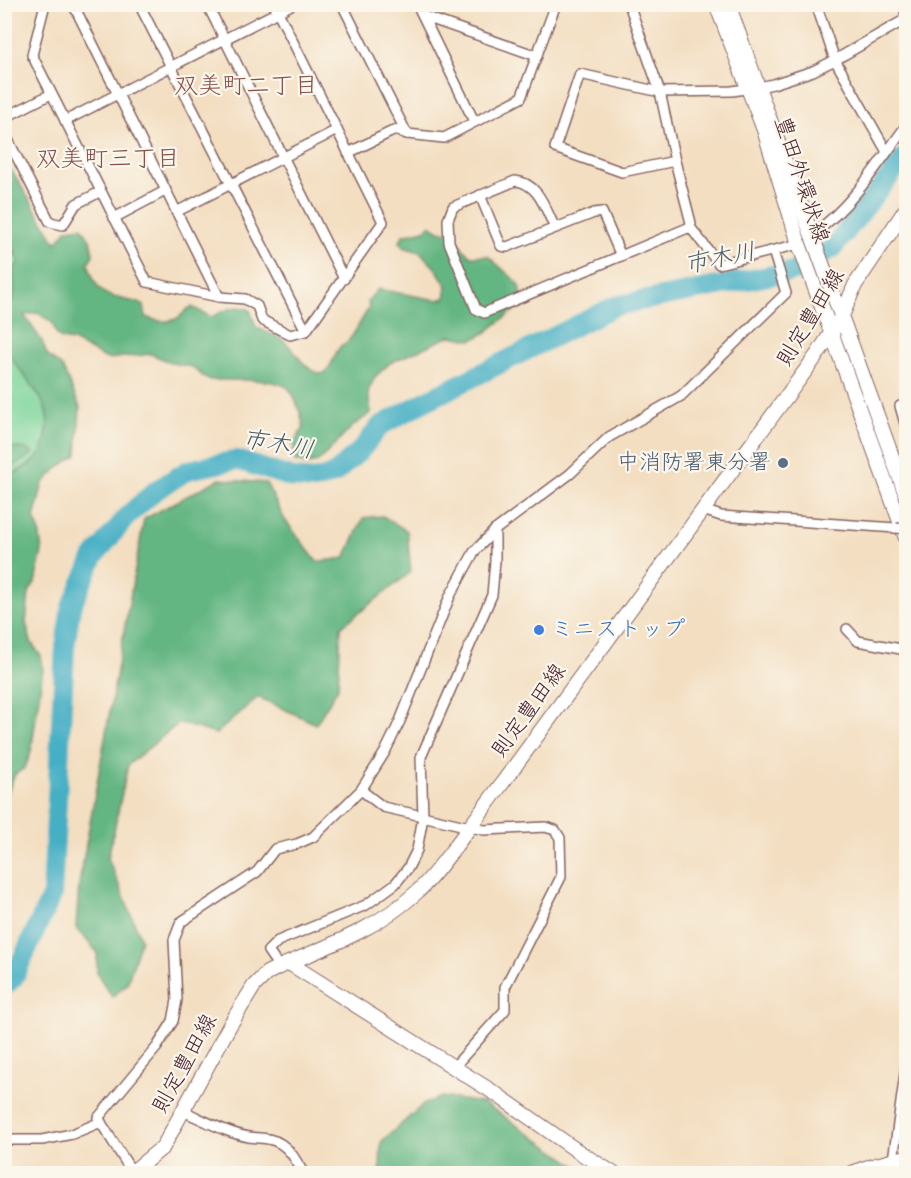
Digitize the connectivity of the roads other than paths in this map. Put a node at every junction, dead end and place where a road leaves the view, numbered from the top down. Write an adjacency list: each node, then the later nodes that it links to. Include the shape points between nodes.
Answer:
1 (45, 4): 23 (street, via 32,54)
2 (73, 4): 24 (street)
3 (139, 4): 20 (street)
4 (207, 4): 17 (street)
5 (293, 4): 14 (street)
6 (342, 4): 31 (street)
7 (417, 4): 15 (street)
8 (556, 4): 18 (street)
9 (629, 4): 22 (street)
10 (716, 4): 21 (street, 豊田外環状線)
11 (728, 4): 21 (street, 豊田外環状線)
12 (816, 4): 19 (street)
13 (903, 4): 16 (street)
14 (276, 8): 17 (street); 29 (street)
15 (423, 16): 18 (street); 27 (street)
16 (906, 17): 19 (street)
17 (224, 39): 20 (street); 34 (street)
18 (537, 56): 27 (street, via 521,98)
19 (835, 60): 21 (street); 32 (street)
20 (170, 67): 24 (street); 36 (street)
21 (753, 88): 22 (street); 45 (street, 豊田外環状線); 46 (street, 豊田外環状線)
22 (660, 92): 35 (street); 35 (street, via 579,74 555,148 622,172)
23 (51, 94): 25 (street); 26 (street)
24 (116, 94): 26 (street); 37 (street)
25 (4, 118)
26 (65, 121): 38 (street)
27 (474, 121): 31 (street, via 444,138)
28 (906, 126): 32 (street)
29 (337, 130): 33 (street); 34 (street)
30 (4, 132): 38 (street, via 50,222 63,225 76,204)
31 (407, 134): 33 (street, via 395,130)
32 (887, 152): 45 (street)
33 (348, 153): 49 (street, via 383,222)
34 (283, 158): 36 (street); 49 (street)
35 (675, 161): 43 (street)
36 (231, 184): 41 (street); 52 (street)
37 (165, 190): 41 (street); 42 (street)
38 (100, 192): 42 (street)
39 (480, 195): 44 (street, via 515,181 524,182 537,192); 44 (street, via 501,246); 48 (street, via 453,207 448,220 449,242 476,309 484,313)
40 (906, 209): 51 (street, 則定豊田線, via 855,285)
41 (176, 212): 50 (street)
42 (114, 218): 50 (street, via 147,282)
43 (690, 227): 47 (street, via 719,264); 48 (street)
44 (555, 228): 48 (street, via 602,212)
45 (814, 238): 51 (street, 豊田外環状線)
46 (801, 248): 47 (street); 53 (street, 豊田外環状線)
47 (773, 251): 59 (street, via 786,293 681,396 609,437 570,474)
48 (621, 256)
49 (344, 279): 52 (street)
50 (219, 297): 52 (street, via 245,299 257,306 262,320 290,335)
51 (842, 316): 53 (street, 則定豊田線); 56 (street, 豊田外環状線)
52 (306, 332)
53 (832, 332): 57 (street, 則定豊田線); 60 (street, 豊田外環状線)
54 (900, 405): 55 (street)
55 (906, 427)
56 (906, 495)
57 (703, 510): 58 (street, via 721,516); 65 (street, 則定豊田線)
58 (901, 528)
59 (495, 530): 63 (street, via 474,552 450,596 400,721); 64 (street, via 492,595 421,757)
60 (906, 538)
61 (847, 629): 62 (street, via 858,641)
62 (906, 650)
63 (361, 790): 64 (street, via 383,807); 70 (street, via 313,837 276,849 257,872 181,922 174,940 177,1000 173,1021 157,1047 98,1118)
64 (423, 817): 65 (street); 66 (street, via 417,850 395,884 366,905 278,941 268,951)
65 (470, 827): 66 (street, 則定豊田線, via 418,891 386,916 355,936); 68 (street, via 555,830 560,838 561,877 505,987 506,1010)
66 (284, 965): 68 (street); 69 (street, 則定豊田線, via 267,973 254,986)
67 (906, 1066): 72 (street)
68 (453, 1068): 75 (street)
69 (183, 1111): 73 (street, 則定豊田線, via 163,1147); 74 (street, via 250,1137 279,1142)
70 (101, 1122): 71 (street, via 72,1134 42,1140); 73 (street)
71 (9, 1140)
72 (896, 1164): 76 (street)
73 (131, 1173)
74 (304, 1173)
75 (614, 1173)
76 (850, 1173)

